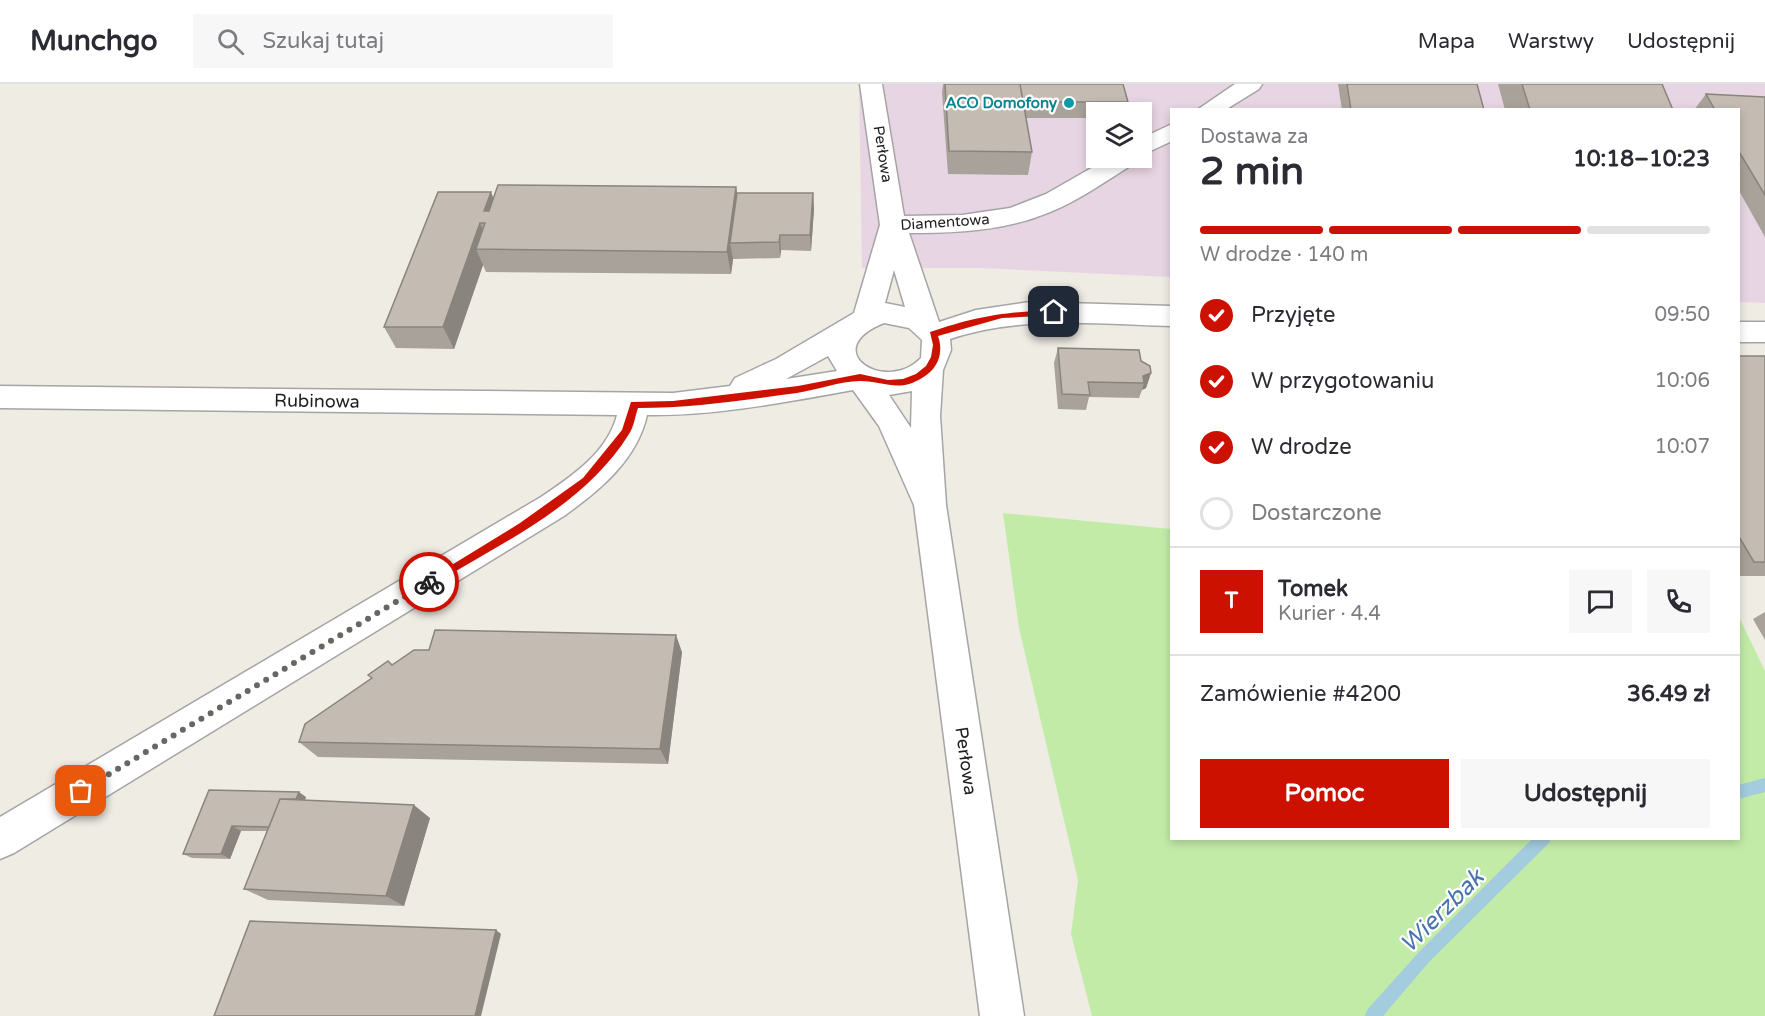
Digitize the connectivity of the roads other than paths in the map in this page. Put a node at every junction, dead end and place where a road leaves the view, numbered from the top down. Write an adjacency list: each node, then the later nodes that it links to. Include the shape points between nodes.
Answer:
1 (871, 84): 7 (street, Perłowa)
2 (1251, 84): 3 (street)
3 (1211, 108)
4 (1170, 132): 5 (street)
5 (1152, 142)
6 (1109, 168): 7 (street, Diamentowa, via 1028,212 980,222)
7 (892, 225): 9 (street, Perłowa); 10 (street, Perłowa)
8 (1170, 316): 10 (street, via 1030,312)
9 (856, 325): 10 (street, via 897,314); 14 (street, via 841,344 841,356); 16 (street, via 786,367)
10 (929, 330): 13 (street, via 937,345)
11 (1740, 332): 12 (street)
12 (1765, 332)
13 (929, 368): 14 (street, via 904,382 888,384); 18 (street, Perłowa, via 925,416)
14 (860, 378): 16 (street); 18 (street, Perłowa, via 892,421)
15 (0, 397): 17 (street, Rubinowa)
16 (716, 399): 17 (street)
17 (634, 404): 19 (street, via 627,431 570,495)
18 (930, 505): 20 (street, Perłowa)
19 (0, 839)
20 (1002, 1016)

